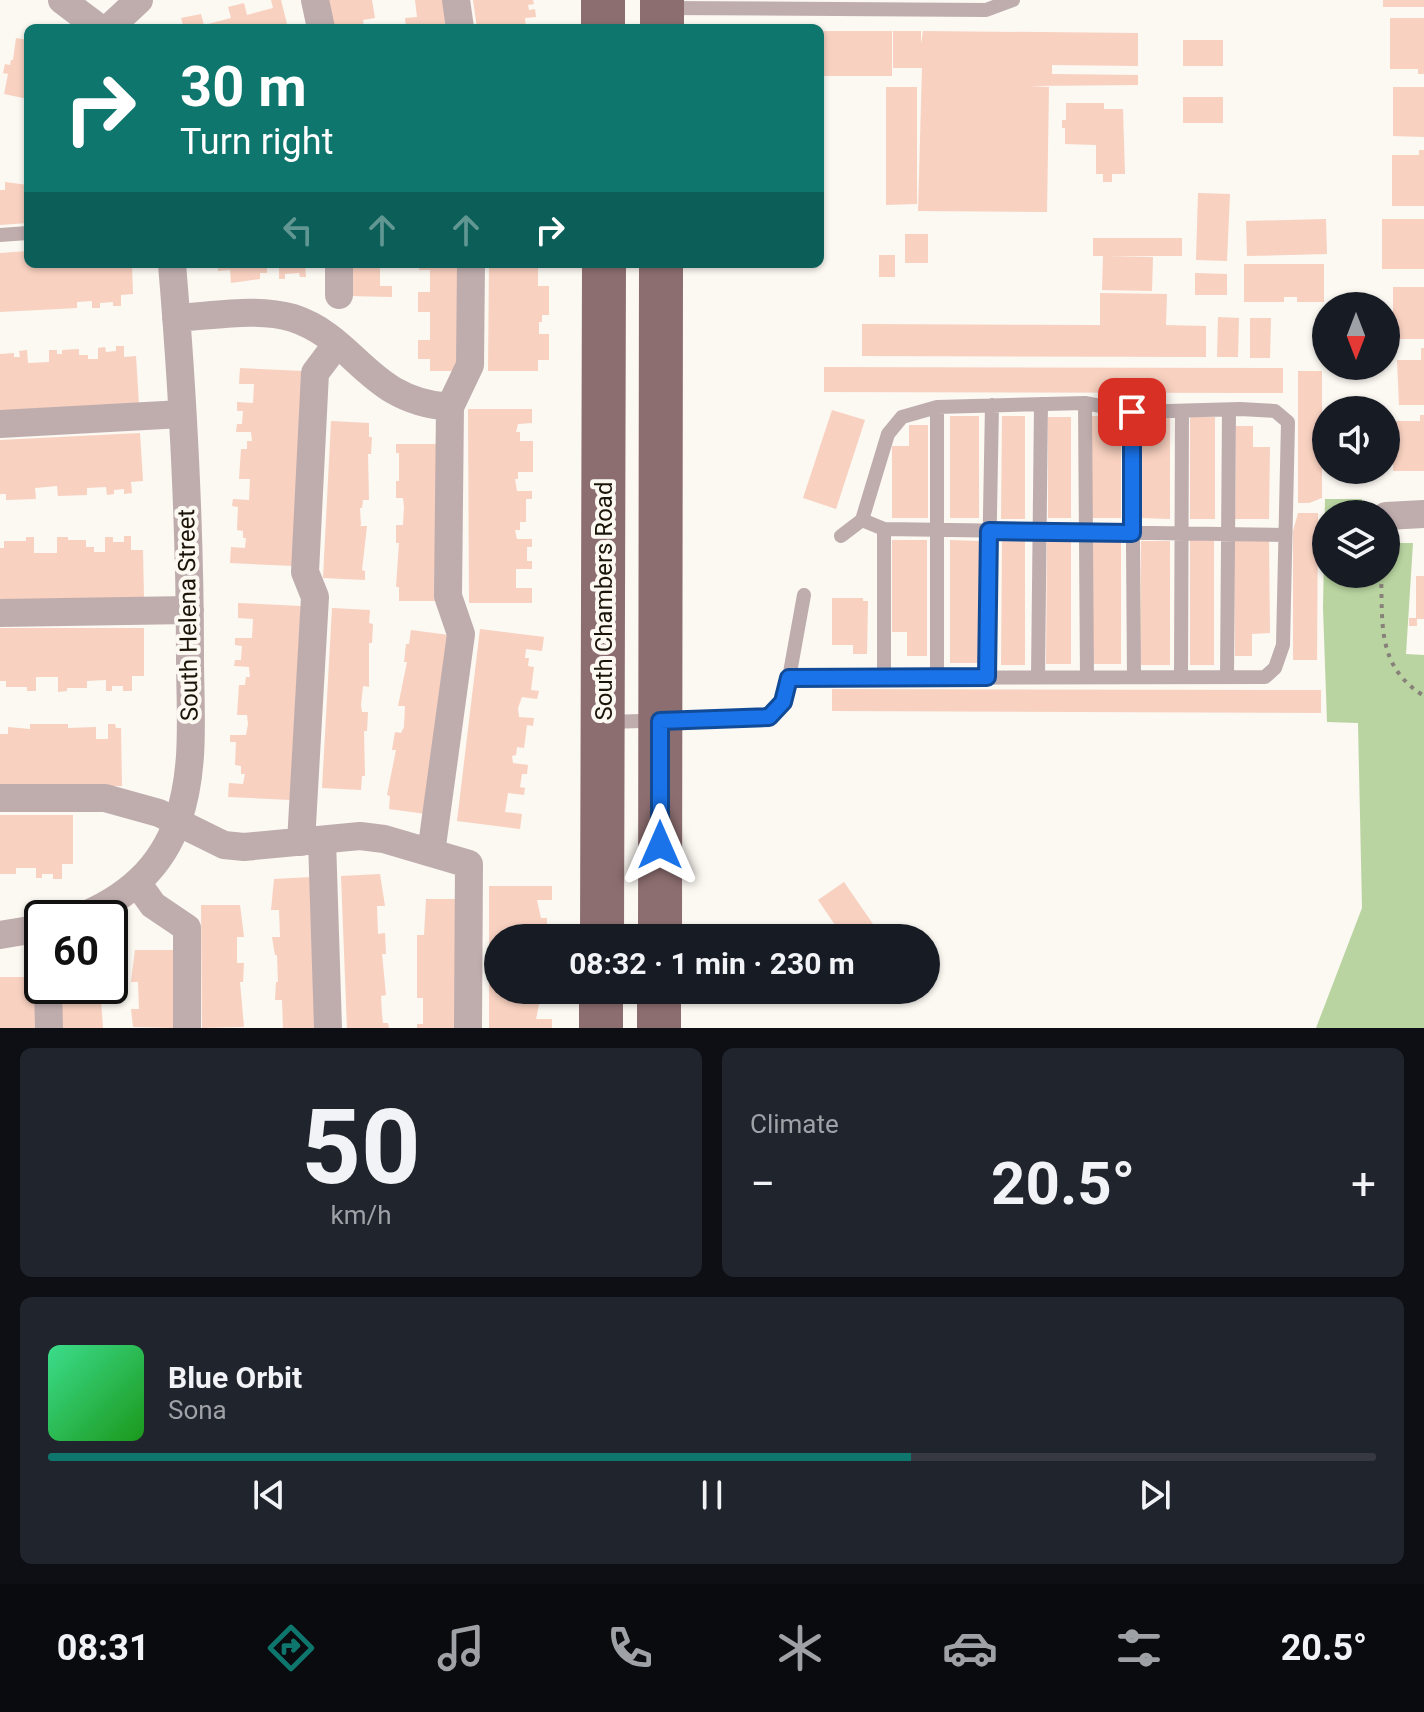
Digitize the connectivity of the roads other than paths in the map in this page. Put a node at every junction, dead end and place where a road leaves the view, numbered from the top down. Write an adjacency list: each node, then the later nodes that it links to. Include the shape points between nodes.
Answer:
1 (62, 0): 8 (street)
2 (139, 0): 9 (street)
3 (315, 0): 10 (street)
4 (456, 0): 11 (street)
5 (603, 0): 12 (main road)
6 (1013, 0): 7 (lane, via 986,10)
7 (662, 12)
8 (94, 24)
9 (113, 24)
10 (320, 24)
11 (459, 24)
12 (603, 24)
13 (24, 233): 14 (lane)
14 (0, 235)
15 (172, 268): 21 (street, South Helena Street)
16 (339, 268): 20 (street)
17 (471, 268): 26 (street, via 470,365)
18 (604, 268): 59 (main road, South Chambers Road)
19 (661, 268): 58 (main road)
20 (339, 295)
21 (176, 318): 22 (street, via 263,313 316,328); 31 (street, South Helena Street)
22 (336, 345): 26 (street, via 397,395); 62 (street, via 315,373 305,572 315,597)
23 (1085, 403): 24 (lane); 30 (lane); 40 (lane)
24 (1041, 404): 25 (lane); 39 (lane)
25 (992, 405): 27 (lane); 38 (lane)
26 (450, 407): 63 (street, via 448,596 461,634)
27 (937, 407): 35 (lane, via 902,417 888,434); 37 (lane)
28 (1229, 410): 29 (lane); 43 (lane); 44 (lane, via 1275,411 1288,422)
29 (1182, 411): 30 (lane); 42 (lane)
30 (1132, 412): 41 (lane)
31 (182, 414): 32 (street); 47 (street, South Helena Street)
32 (0, 424)
33 (1424, 514): 34 (street)
34 (1400, 515)
35 (862, 520): 36 (lane); 45 (lane)
36 (884, 529): 37 (lane); 57 (lane)
37 (939, 530): 38 (lane); 49 (lane)
38 (989, 531): 39 (lane); 50 (lane)
39 (1039, 531): 40 (lane); 51 (lane)
40 (1085, 532): 41 (lane); 52 (lane)
41 (1132, 533): 42 (lane); 53 (lane)
42 (1182, 533): 43 (lane); 54 (lane)
43 (1230, 534): 44 (lane); 55 (lane)
44 (1285, 535): 55 (lane, via 1283,645 1275,668 1265,677)
45 (841, 536)
46 (804, 595): 56 (lane)
47 (190, 610): 48 (street); 61 (street, South Helena Street, via 190,771)
48 (0, 613)
49 (937, 677): 50 (lane); 57 (lane)
50 (987, 677): 51 (lane)
51 (1038, 677): 52 (lane)
52 (1087, 677): 53 (lane)
53 (1134, 677): 54 (lane)
54 (1181, 677): 55 (lane)
55 (1227, 677)
56 (789, 678): 57 (lane); 58 (lane, via 783,702 769,717)
57 (884, 678)
58 (660, 721): 59 (lane); 67 (main road)
59 (604, 723): 66 (main road, South Chambers Road)
60 (0, 798): 61 (street, via 105,798)
61 (177, 822): 62 (street, via 224,845); 64 (street, South Helena Street, via 158,861)
62 (312, 841): 63 (street, via 360,836); 75 (street)
63 (431, 853): 76 (street, via 469,864)
64 (138, 884): 65 (street, South Helena Street); 74 (street, via 153,905 187,928)
65 (115, 900)
66 (602, 924)
67 (660, 924)
68 (24, 931): 69 (street)
69 (0, 935)
70 (48, 1004): 73 (street)
71 (601, 1004): 77 (main road)
72 (659, 1004): 78 (main road)
73 (49, 1028)
74 (187, 1028)
75 (328, 1028)
76 (468, 1028)
77 (601, 1028)
78 (659, 1028)

